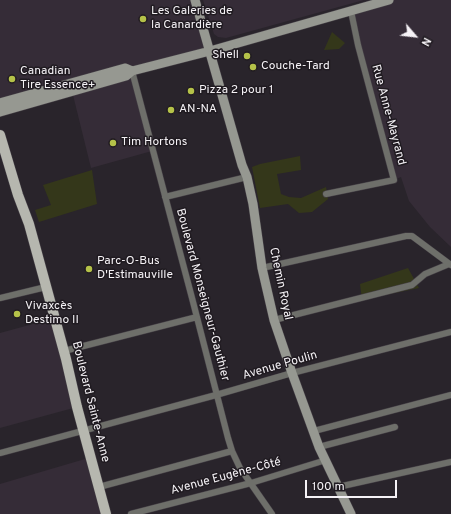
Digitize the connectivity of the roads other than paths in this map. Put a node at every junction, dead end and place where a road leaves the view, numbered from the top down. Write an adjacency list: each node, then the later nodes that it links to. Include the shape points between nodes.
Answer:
1 (195, 0): 4 (main road, Chemin Royal)
2 (389, 0): 3 (main road)
3 (351, 12): 4 (main road); 10 (street, Rue Anne-Mayrand, via 394,180)
4 (210, 51): 5 (main road); 9 (main road, Chemin Royal)
5 (132, 71): 6 (main road, via 125,68); 7 (main road, via 126,76); 11 (street, Boulevard Monseigneur-Gauthier)
6 (0, 104)
7 (0, 112)
8 (0, 135): 14 (main road, Boulevard Sainte-Anne)
9 (247, 177): 11 (street); 13 (main road, Chemin Royal)
10 (326, 194)
11 (165, 197): 16 (street, Boulevard Monseigneur-Gauthier)
12 (450, 264): 13 (street, via 412,236 406,236); 17 (street, via 425,274 412,285)
13 (262, 268): 17 (main road, Chemin Royal)
14 (46, 287): 15 (street); 19 (main road, Boulevard Sainte-Anne)
15 (0, 298)
16 (197, 317): 19 (street); 21 (street, Boulevard Monseigneur-Gauthier)
17 (274, 320): 20 (main road, Chemin Royal)
18 (451, 332): 20 (street, Avenue Poulin)
19 (64, 352): 24 (main road, Boulevard Sainte-Anne)
20 (292, 373): 21 (street, Avenue Poulin); 25 (main road, Chemin Royal)
21 (216, 395): 24 (street, Avenue Poulin); 27 (street, Boulevard Monseigneur-Gauthier)
22 (451, 395): 25 (street)
23 (395, 427): 26 (street)
24 (84, 430): 28 (street, Avenue Poulin); 32 (main road, Boulevard Sainte-Anne)
25 (314, 431): 26 (main road, Chemin Royal)
26 (319, 448): 29 (main road, Chemin Royal)
27 (232, 451): 31 (street, Boulevard Monseigneur-Gauthier); 32 (street)
28 (0, 453)
29 (326, 460): 31 (street, Avenue Eugène-Côté); 33 (main road, Chemin Royal)
30 (451, 462): 33 (street)
31 (251, 483): 35 (street, Avenue Eugène-Côté); 36 (street, Boulevard Monseigneur-Gauthier)
32 (99, 487): 34 (main road, Boulevard Sainte-Anne)
33 (338, 487): 37 (main road, Chemin Royal)
34 (106, 514)
35 (131, 514)
36 (272, 514)
37 (351, 514)

